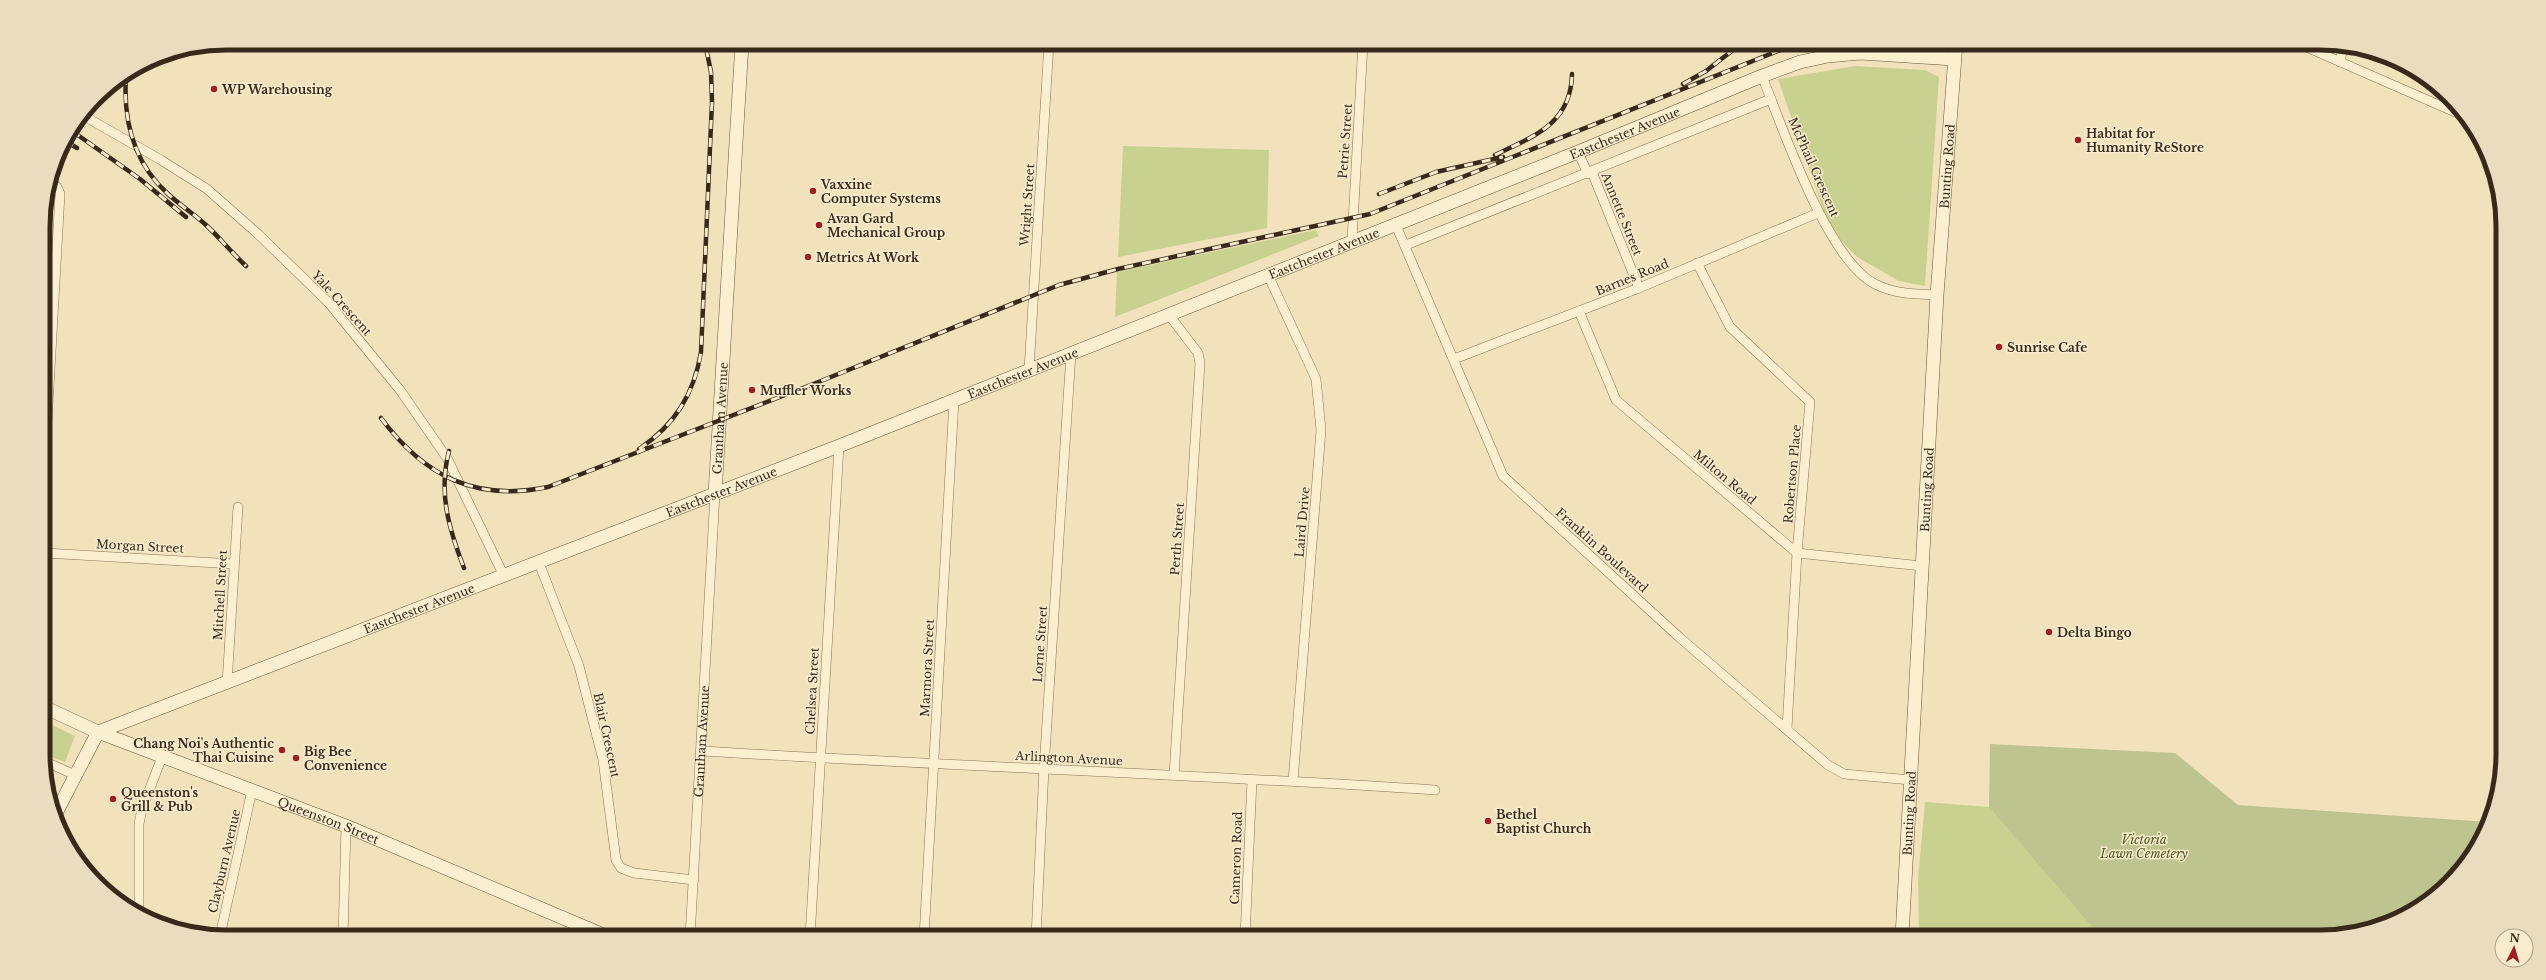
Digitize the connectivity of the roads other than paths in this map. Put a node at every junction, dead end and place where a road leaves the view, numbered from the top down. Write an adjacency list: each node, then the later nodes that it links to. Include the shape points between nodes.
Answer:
1 (742, 50): 34 (street, Grantham Avenue)
2 (1049, 50): 31 (street, Wright Street)
3 (1363, 50): 20 (street, Petrie Street)
4 (1911, 50): 8 (street)
5 (1955, 50): 9 (street, Bunting Road)
6 (2313, 50): 10 (street)
7 (2342, 52): 10 (street)
8 (1891, 55): 9 (street, Eastchester Avenue); 11 (street, Eastchester Avenue, via 1860,53 1828,56 1800,62)
9 (1954, 59): 25 (street, Bunting Road)
10 (2340, 62): 13 (street)
11 (1762, 76): 12 (street, McPhail Crescent); 15 (street, Eastchester Avenue)
12 (1771, 99): 16 (street, Eastchester Avenue); 18 (street, McPhail Crescent)
13 (2453, 111)
14 (87, 118): 41 (street, Yale Crescent, via 207,189 328,302 400,390 447,458)
15 (1578, 152): 16 (street, Annette Street); 19 (street, Eastchester Avenue)
16 (1590, 173): 21 (street, Eastchester Avenue); 24 (street, Annette Street)
17 (55, 186): 30 (street, via 60,194)
18 (1818, 213): 22 (street, Barnes Road); 25 (street, McPhail Crescent, via 1853,267 1874,284 1893,292)
19 (1395, 223): 20 (street, Eastchester Avenue); 21 (street, Franklin Boulevard)
20 (1352, 240): 23 (street, Eastchester Avenue)
21 (1406, 245): 29 (street, Franklin Boulevard)
22 (1697, 263): 24 (street, Barnes Road); 37 (street, Robertson Place, via 1730,327 1810,402)
23 (1268, 275): 27 (street, Eastchester Avenue); 56 (street, Laird Drive, via 1316,379 1321,430)
24 (1639, 288): 26 (street, Barnes Road)
25 (1937, 295): 40 (street, Bunting Road)
26 (1579, 311): 29 (street, Barnes Road); 37 (street, Milton Road, via 1616,400)
27 (1169, 315): 28 (street, Eastchester Avenue); 53 (street, Perth Street, via 1198,353 1200,363)
28 (1071, 353): 31 (street, Eastchester Avenue); 51 (street, Lorne Street)
29 (1454, 359): 44 (street, Franklin Boulevard, via 1503,476 1679,637)
30 (50, 369)
31 (1029, 369): 32 (street, Eastchester Avenue)
32 (954, 400): 33 (street, Eastchester Avenue); 50 (street, Marmora Street)
33 (839, 446): 34 (street, Eastchester Avenue); 48 (street, Chelsea Street)
34 (715, 494): 38 (street, Eastchester Avenue); 46 (street, Grantham Avenue)
35 (238, 507): 39 (street, Mitchell Street)
36 (50, 553): 39 (street, Morgan Street)
37 (1797, 553): 40 (street); 44 (street, Robertson Place)
38 (539, 563): 41 (street, Eastchester Avenue); 61 (street, Blair Crescent, via 581,673 603,760 616,860 621,868 634,873)
39 (234, 564): 42 (street, Mitchell Street)
40 (1922, 566): 55 (street, Bunting Road)
41 (504, 576): 42 (street, Eastchester Avenue)
42 (227, 684): 45 (street, Eastchester Avenue)
43 (50, 710): 45 (street, Queenston Street)
44 (1787, 728): 55 (street, Franklin Boulevard, via 1828,765 1844,774)
45 (98, 732): 47 (street, Queenston Street); 52 (street)
46 (702, 751): 48 (street, Arlington Avenue); 61 (street, Grantham Avenue)
47 (162, 757): 57 (street, Queenston Street); 62 (street, via 142,809 139,824)
48 (820, 758): 50 (street, Arlington Avenue); 67 (street, Chelsea Street)
49 (50, 764): 52 (street)
50 (933, 765): 51 (street, Arlington Avenue); 68 (street, Marmora Street)
51 (1044, 768): 53 (street, Arlington Avenue); 69 (street, Lorne Street)
52 (75, 775): 59 (street)
53 (1174, 775): 54 (street, Arlington Avenue)
54 (1252, 780): 56 (street, Arlington Avenue); 70 (street, Cameron Road)
55 (1911, 780): 71 (street, Bunting Road)
56 (1293, 781): 58 (street, Arlington Avenue)
57 (252, 790): 60 (street, Queenston Street); 63 (street, Clayburn Avenue)
58 (1435, 790)
59 (58, 808)
60 (346, 826): 64 (street); 65 (street, Queenston Street)
61 (694, 880): 66 (street, Grantham Avenue)
62 (139, 907)
63 (221, 930)
64 (343, 930)
65 (591, 930)
66 (690, 930)
67 (810, 930)
68 (924, 930)
69 (1036, 930)
70 (1245, 930)
71 (1902, 930)

